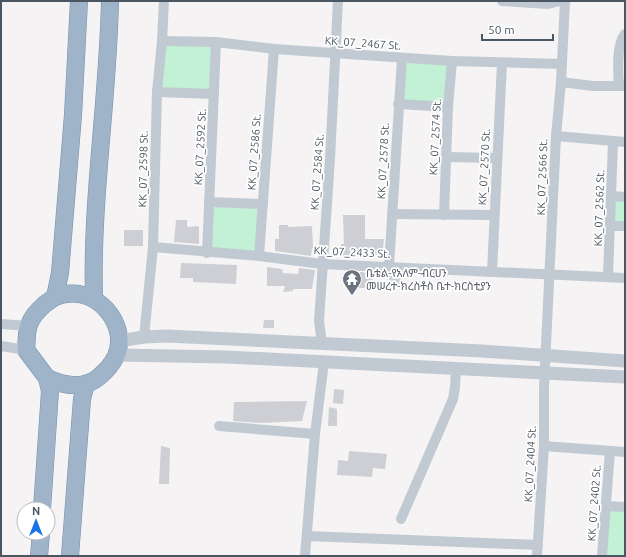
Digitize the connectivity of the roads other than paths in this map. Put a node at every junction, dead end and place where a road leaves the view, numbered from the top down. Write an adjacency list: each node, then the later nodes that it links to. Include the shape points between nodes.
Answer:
1 (79, 1): 45 (highway, via 61,265)
2 (110, 1): 46 (highway, via 96,212)
3 (164, 1): 8 (street, KK_07_2598 St.)
4 (338, 1): 11 (street, KK_07_2584 St.)
5 (502, 1): 6 (street, via 548,4)
6 (559, 1): 15 (street, KK_07_2566 St.)
7 (625, 34): 17 (street, via 618,64)
8 (162, 40): 9 (street, KK_07_2467 St.); 18 (street, KK_07_2598 St.)
9 (216, 42): 10 (street, KK_07_2467 St.); 19 (street, KK_07_2592 St.)
10 (274, 49): 11 (street, KK_07_2467 St.); 30 (street, KK_07_2586 St.)
11 (336, 53): 12 (street, KK_07_2467 St.); 39 (street, KK_07_2584 St.)
12 (402, 58): 13 (street, KK_07_2467 St.); 20 (street, KK_07_2578 St.)
13 (452, 61): 14 (street, KK_07_2467 St.); 21 (street, KK_07_2574 St.)
14 (502, 63): 15 (street, KK_07_2467 St.); 26 (street, KK_07_2570 St.)
15 (562, 64): 16 (street, KK_07_2566 St.)
16 (561, 82): 17 (street); 22 (street, KK_07_2566 St.)
17 (622, 86)
18 (156, 92): 19 (street); 36 (street, KK_07_2598 St.)
19 (214, 94): 29 (street, KK_07_2592 St.)
20 (398, 104): 21 (street); 31 (street, KK_07_2578 St.)
21 (448, 107): 25 (street, KK_07_2574 St.)
22 (556, 136): 23 (street); 42 (street, KK_07_2566 St.)
23 (613, 142): 24 (street); 27 (street, KK_07_2562 St.)
24 (625, 142)
25 (446, 157): 26 (street); 32 (street, KK_07_2574 St.)
26 (497, 158): 33 (street, KK_07_2570 St.)
27 (612, 196): 28 (street); 34 (street, KK_07_2562 St.)
28 (625, 197)
29 (209, 202): 30 (street); 37 (street, KK_07_2592 St.)
30 (263, 204): 38 (street, KK_07_2586 St.)
31 (392, 214): 32 (street); 40 (street, KK_07_2578 St.)
32 (444, 215): 33 (street)
33 (494, 215): 41 (street, KK_07_2570 St.)
34 (610, 226): 35 (street); 43 (street, KK_07_2562 St.)
35 (625, 226)
36 (153, 247): 37 (street, KK_07_2433 St.); 49 (street, KK_07_2598 St.)
37 (207, 253): 38 (street, KK_07_2433 St.)
38 (259, 256): 39 (street, KK_07_2433 St.)
39 (322, 264): 40 (street, KK_07_2433 St.); 50 (street, KK_07_2584 St., via 319,321)
40 (390, 266): 41 (street, KK_07_2433 St.)
41 (492, 272): 42 (street, KK_07_2433 St.)
42 (550, 274): 43 (street, KK_07_2433 St.); 54 (street, KK_07_2566 St.)
43 (608, 276): 44 (street)
44 (625, 278)
45 (54, 297): 46 (highway, via 75,294); 48 (highway, via 35,313)
46 (94, 299): 52 (highway, via 108,310 116,324)
47 (1, 324): 48 (street)
48 (29, 326): 53 (highway)
49 (144, 337): 50 (street); 52 (street)
50 (322, 344): 54 (street)
51 (1, 346): 53 (street)
52 (117, 348): 56 (street); 61 (highway, via 109,368 99,378)
53 (26, 350): 59 (highway)
54 (546, 354): 55 (street); 58 (street, KK_07_2404 St.)
55 (625, 361)
56 (324, 362): 57 (street); 63 (street)
57 (456, 368): 58 (street); 70 (street, via 453,399)
58 (545, 373): 60 (street); 64 (street, KK_07_2404 St.)
59 (47, 378): 61 (highway, via 59,384); 67 (highway, via 50,390)
60 (625, 378)
61 (86, 384): 75 (highway, via 82,399)
62 (220, 426): 63 (street)
63 (315, 434): 71 (street)
64 (544, 446): 65 (street); 73 (street, KK_07_2404 St.)
65 (610, 451): 66 (street); 68 (street, KK_07_2402 St.)
66 (625, 452)
67 (43, 501)
68 (606, 506): 69 (street); 78 (street, KK_07_2402 St.)
69 (625, 507)
70 (401, 519)
71 (307, 536): 73 (street); 76 (street)
72 (40, 541): 74 (highway)
73 (538, 545): 77 (street, KK_07_2404 St.)
74 (39, 556)
75 (70, 556)
76 (305, 556)
77 (537, 556)
78 (602, 556)

